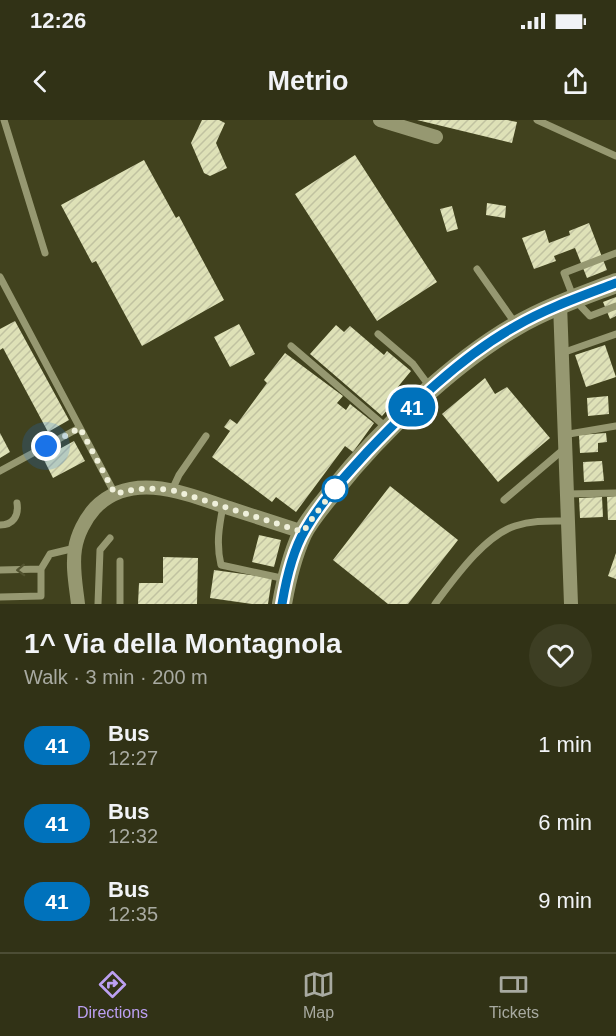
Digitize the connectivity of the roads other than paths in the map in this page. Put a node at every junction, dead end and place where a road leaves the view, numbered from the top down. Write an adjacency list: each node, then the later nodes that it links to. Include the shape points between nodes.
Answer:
1 (4, 120): 6 (lane)
2 (380, 120): 4 (street)
3 (537, 120): 5 (lane)
4 (436, 137)
5 (616, 156)
6 (45, 253)
7 (616, 254): 11 (lane, via 564,273)
8 (477, 269): 13 (lane)
9 (0, 277): 20 (lane)
10 (616, 283): 11 (main road)
11 (567, 302): 12 (lane, via 590,316); 13 (main road); 17 (street)
12 (616, 306)
13 (516, 325): 18 (main road)
14 (378, 334): 18 (lane, via 413,364)
15 (616, 334): 17 (lane)
16 (291, 346): 21 (lane)
17 (562, 353): 23 (street)
18 (432, 390): 21 (main road)
19 (616, 426): 23 (lane)
20 (80, 428): 24 (lane); 27 (lane)
21 (389, 429): 34 (main road, via 347,474)
22 (206, 436): 25 (lane)
23 (564, 442): 28 (street); 29 (lane)
24 (0, 471)
25 (172, 490): 27 (street, via 133,488); 31 (street)
26 (616, 493): 28 (lane)
27 (115, 494): 36 (street, via 87,517)
28 (567, 494): 32 (street)
29 (504, 500)
30 (17, 503): 33 (lane, via 14,520)
31 (223, 506): 34 (street); 40 (lane, via 218,530 221,565)
32 (567, 521): 46 (lane, via 513,526 463,567); 47 (street)
33 (0, 525)
34 (303, 532): 40 (main road)
35 (110, 538): 43 (lane, via 100,549)
36 (75, 548): 38 (lane, via 50,554); 42 (street)
37 (120, 561): 44 (lane)
38 (41, 569): 39 (lane, one-way to 39); 41 (lane, via 41,596)
39 (0, 570)
40 (287, 579): 45 (main road)
41 (0, 597)
42 (78, 604)
43 (98, 604)
44 (120, 604)
45 (282, 604)
46 (435, 604)
47 (571, 604)

